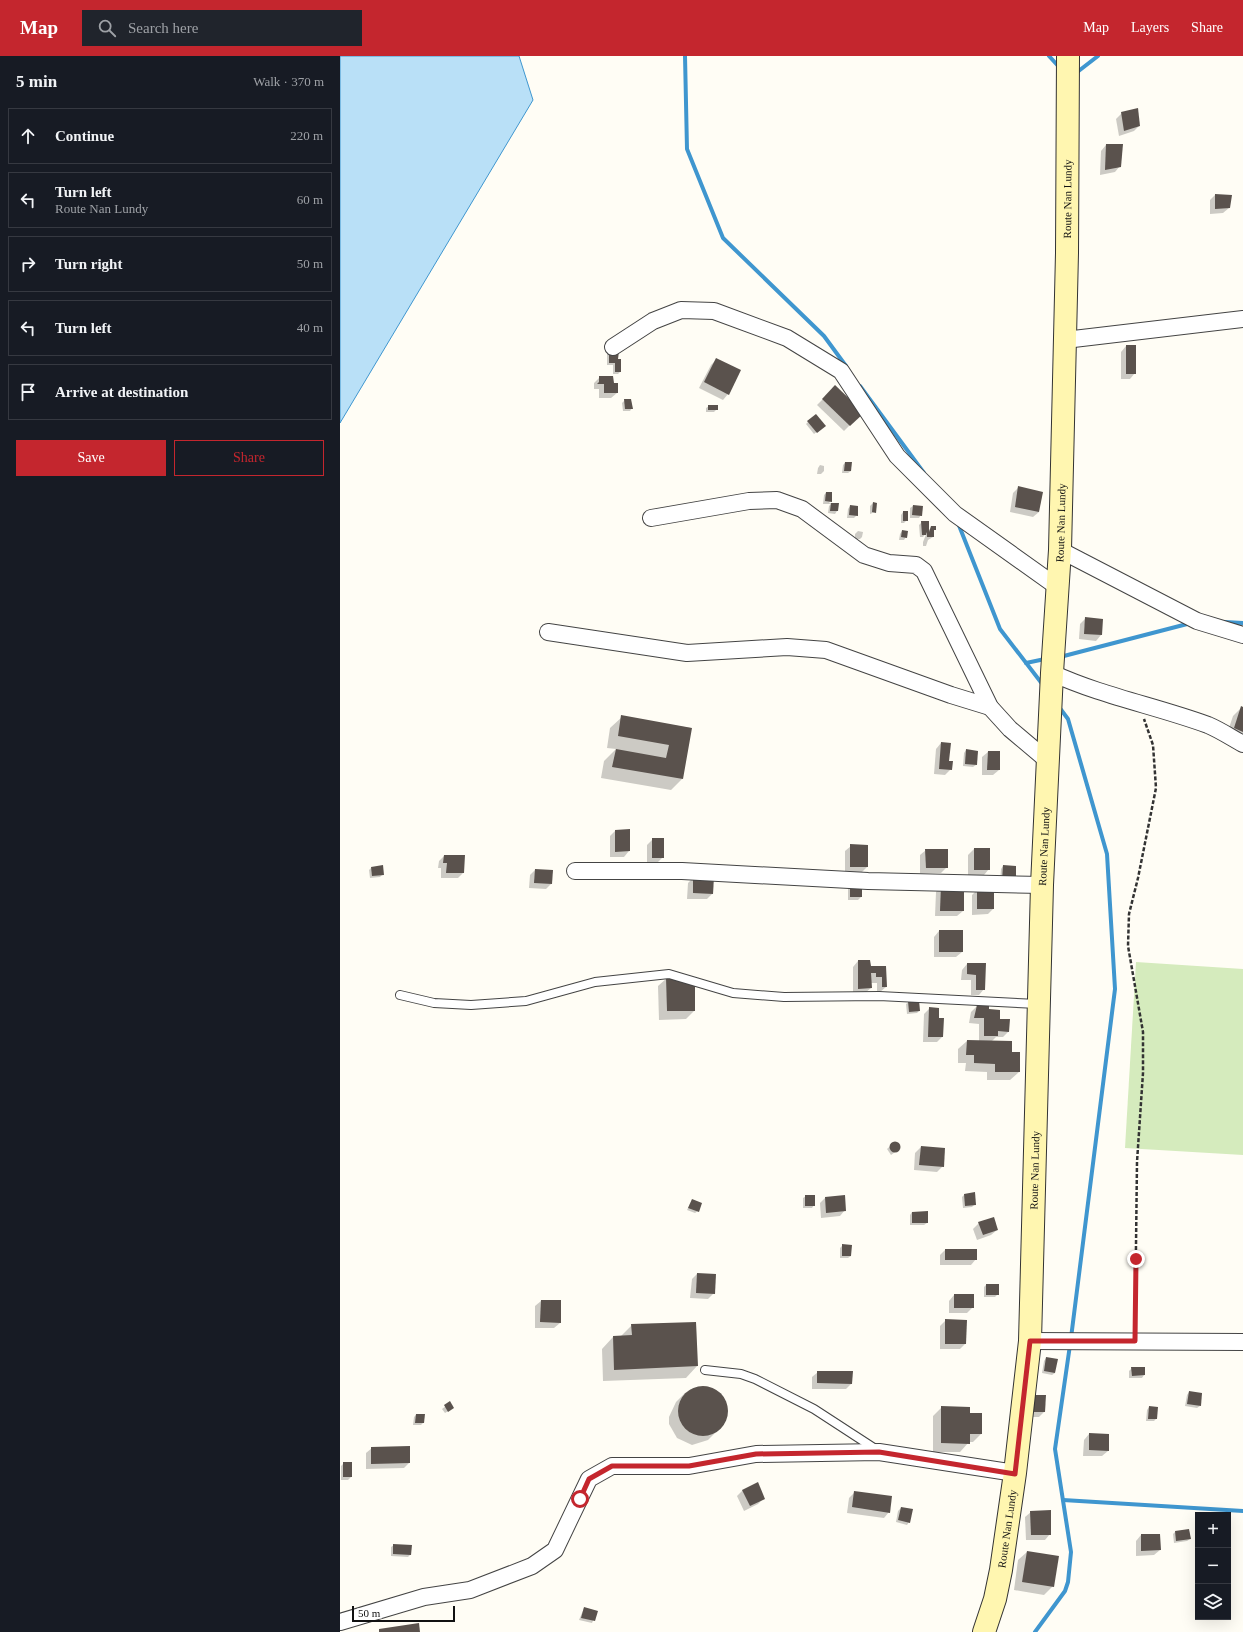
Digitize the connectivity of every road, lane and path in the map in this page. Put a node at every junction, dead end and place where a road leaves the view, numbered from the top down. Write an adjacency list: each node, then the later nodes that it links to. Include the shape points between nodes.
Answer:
1 (1068, 56): 3 (main road, Route Nan Lundy)
2 (1243, 319): 3 (street)
3 (1065, 340): 6 (main road, Route Nan Lundy)
4 (612, 347): 7 (street, via 653,321 681,310 714,311 788,338 841,371 898,456 955,514)
5 (650, 518): 12 (street, via 749,501 777,500 802,509 864,556 889,563 916,565 924,571)
6 (1060, 550): 7 (main road, Route Nan Lundy); 9 (street, via 1196,621)
7 (1056, 586): 10 (main road, Route Nan Lundy)
8 (548, 632): 12 (street, via 687,653 787,647 826,650)
9 (1243, 635)
10 (1052, 672): 11 (street, via 1073,682); 14 (main road, Route Nan Lundy)
11 (1139, 704): 13 (street, via 1209,726); 20 (path, via 1153,745 1156,788 1129,914 1128,946 1143,1032 1137,1162)
12 (990, 707): 14 (street, via 1010,729)
13 (1243, 744)
14 (1048, 761): 16 (main road, Route Nan Lundy)
15 (575, 871): 16 (street, via 682,871 868,881)
16 (1042, 885): 18 (main road, Route Nan Lundy)
17 (400, 995): 18 (lane, via 434,1003 471,1005 526,1001 595,982 669,974 733,993 777,997 879,996)
18 (1039, 1004): 19 (main road, Route Nan Lundy)
19 (1030, 1341): 20 (street); 24 (main road, Route Nan Lundy)
20 (1135, 1341): 21 (street)
21 (1243, 1342)
22 (705, 1370): 23 (lane, via 741,1374 755,1379 814,1409)
23 (879, 1452): 24 (street); 25 (street, via 756,1454 689,1466 612,1466 589,1479 555,1550 532,1566 470,1590 424,1597)
24 (1015, 1474): 26 (main road, Route Nan Lundy, via 1002,1570)
25 (340, 1622)
26 (984, 1632)

